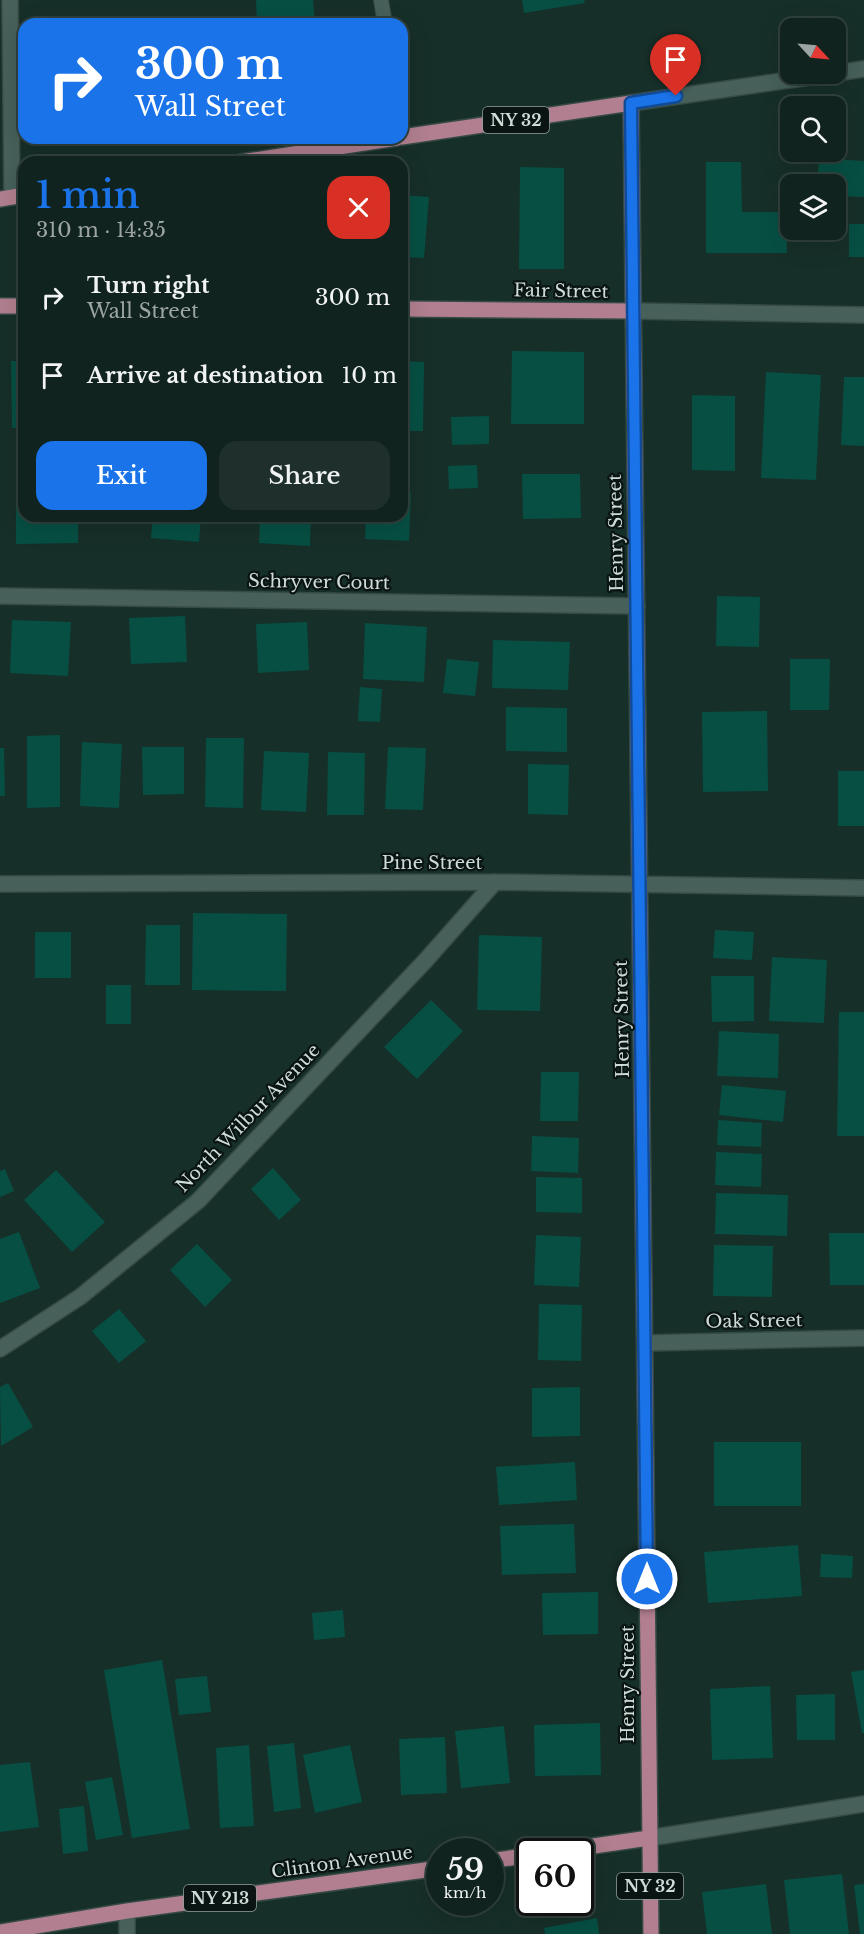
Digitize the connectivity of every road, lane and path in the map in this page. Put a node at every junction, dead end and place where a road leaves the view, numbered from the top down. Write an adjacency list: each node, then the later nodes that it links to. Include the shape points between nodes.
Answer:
1 (10, 0): 11 (street)
2 (381, 0): 3 (lane)
3 (384, 18)
4 (864, 69): 5 (street)
5 (846, 72)
6 (780, 81): 7 (street)
7 (631, 103): 8 (main road, NY 32); 15 (main road, Henry Street / NY 32)
8 (408, 136)
9 (358, 144): 10 (main road)
10 (280, 156)
11 (12, 197)
12 (0, 306): 13 (main road)
13 (18, 306)
14 (408, 309): 15 (main road, Fair Street)
15 (633, 311): 16 (street, Fair Street); 18 (main road, Henry Street / NY 32)
16 (864, 315)
17 (0, 596): 18 (street, Schryver Court)
18 (637, 606): 20 (main road, Henry Street / NY 32)
19 (495, 882): 20 (street, Pine Street); 21 (street, Pine Street); 25 (street, North Wilbur Avenue, via 198,1201 80,1297)
20 (640, 883): 22 (street, Pine Street); 24 (main road, Henry Street / NY 32)
21 (0, 884)
22 (864, 888)
23 (864, 1338): 24 (street, Oak Street)
24 (645, 1343): 27 (main road, Henry Street / NY 32)
25 (0, 1349)
26 (864, 1804): 27 (street)
27 (649, 1838): 28 (main road); 33 (main road, Henry Street / NY 32)
28 (594, 1846)
29 (426, 1870): 30 (main road, Clinton Avenue / NY 213)
30 (127, 1911): 31 (main road, Clinton Avenue / NY 213); 32 (street)
31 (0, 1932)
32 (127, 1934)
33 (651, 1934)

